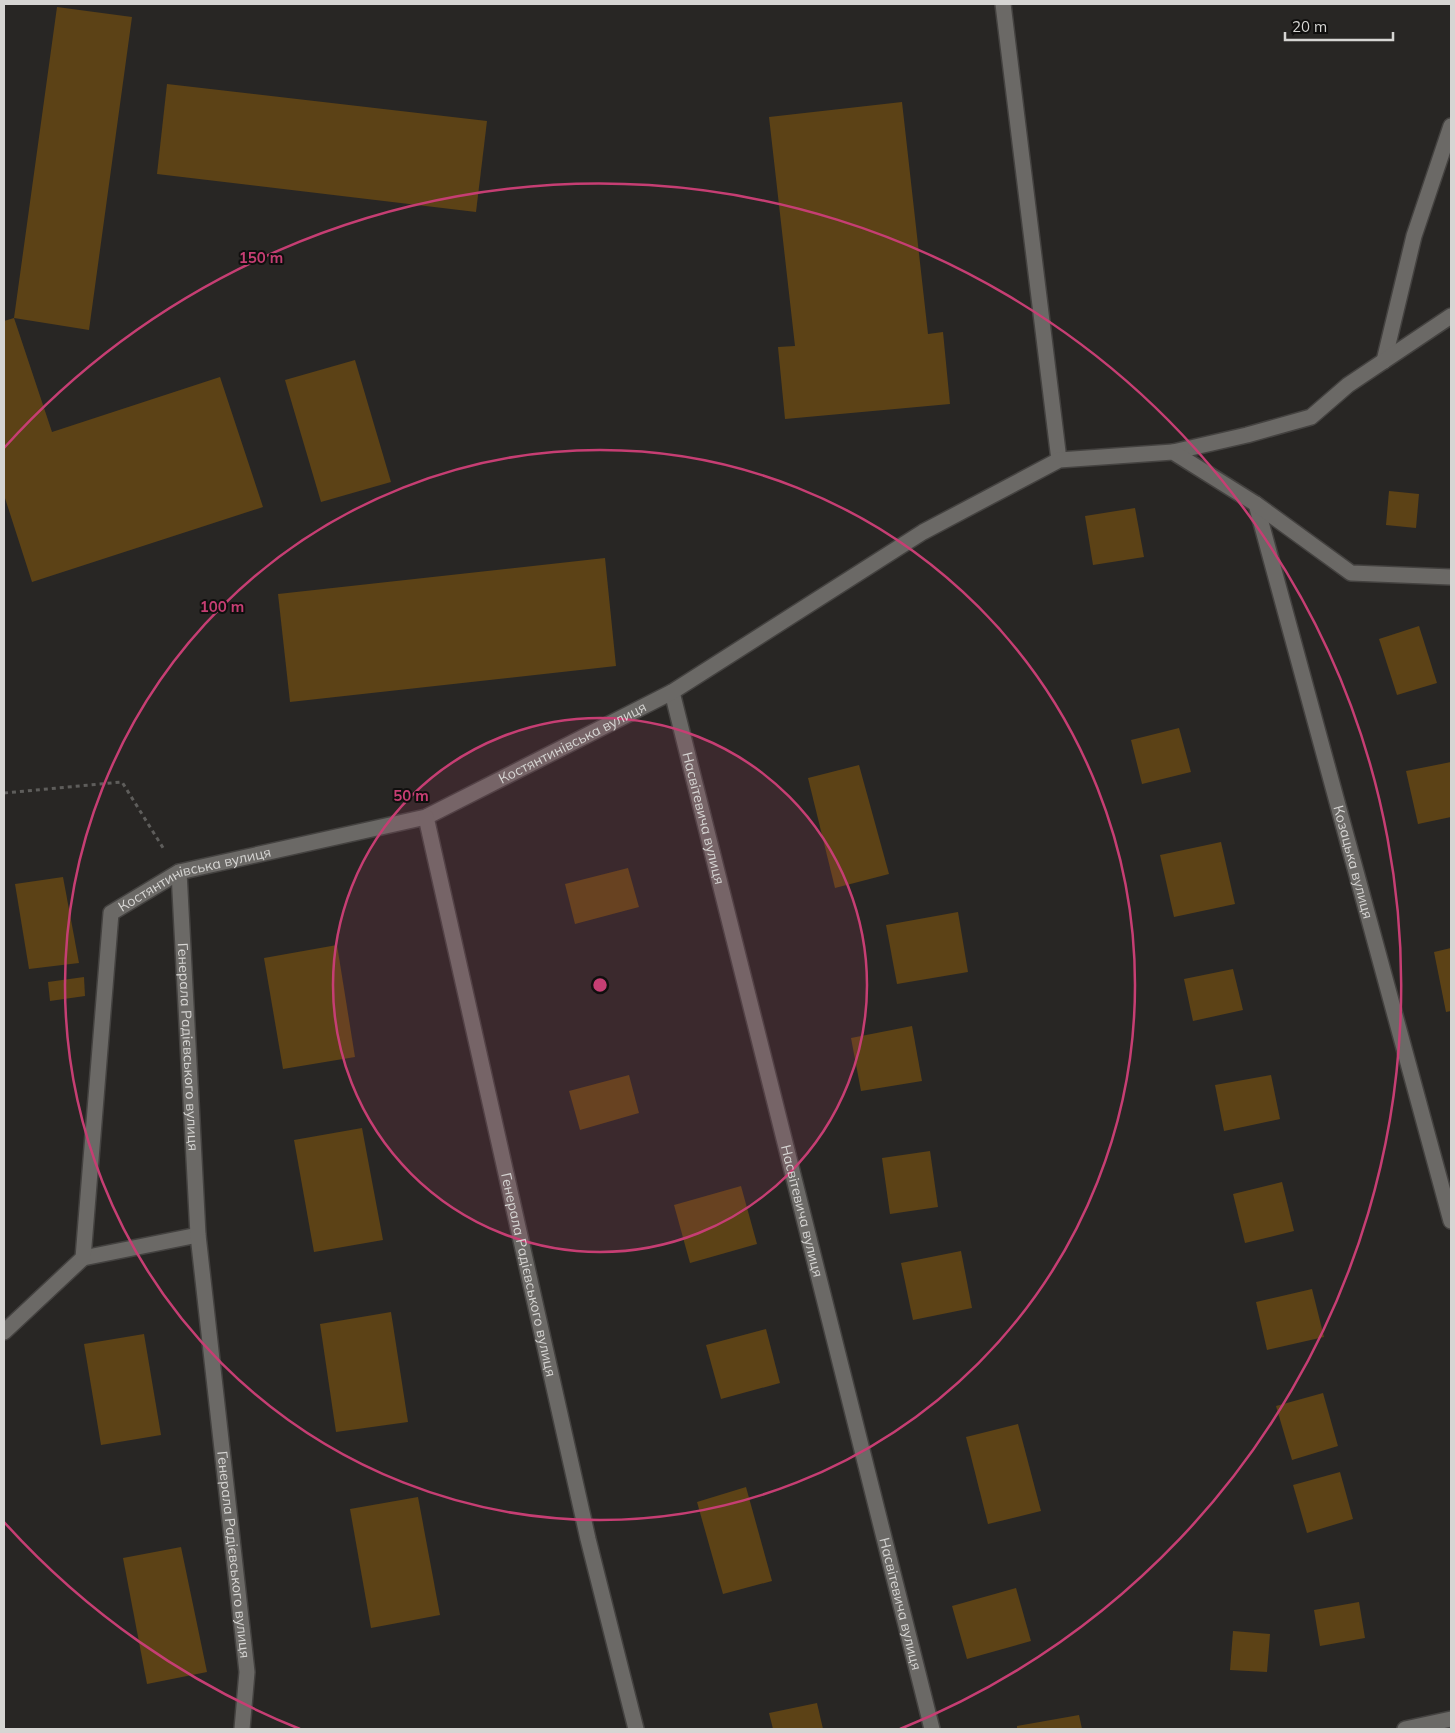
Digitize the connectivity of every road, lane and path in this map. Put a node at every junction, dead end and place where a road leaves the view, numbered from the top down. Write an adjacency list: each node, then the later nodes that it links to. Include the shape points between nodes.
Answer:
1 (1003, 4): 6 (street)
2 (1451, 126): 4 (street, via 1414,236)
3 (1451, 316): 4 (street)
4 (1384, 361): 5 (street, via 1348,385 1311,417)
5 (1173, 452): 6 (street); 7 (street)
6 (1059, 460): 9 (street, Костянтинівська вулиця, via 924,532)
7 (1256, 504): 8 (street, via 1351,573); 13 (street, Козацька вулиця)
8 (1451, 578)
9 (672, 692): 11 (street, Костянтинівська вулиця); 20 (street, Насвітевича вулиця)
10 (4, 792): 12 (path, via 122,782)
11 (426, 817): 12 (street, Костянтинівська вулиця); 19 (street, Генерала Радієвського вулиця, via 586,1529)
12 (179, 872): 14 (street, Генерала Радієвського вулиця); 15 (street, Костянтинівська вулиця, via 111,914)
13 (1451, 1221)
14 (198, 1235): 15 (street); 18 (street, Генерала Радієвського вулиця, via 247,1672)
15 (83, 1258): 16 (street)
16 (4, 1332)
17 (1451, 1719): 21 (street)
18 (242, 1729)
19 (636, 1729)
20 (932, 1729)
21 (1405, 1729)

